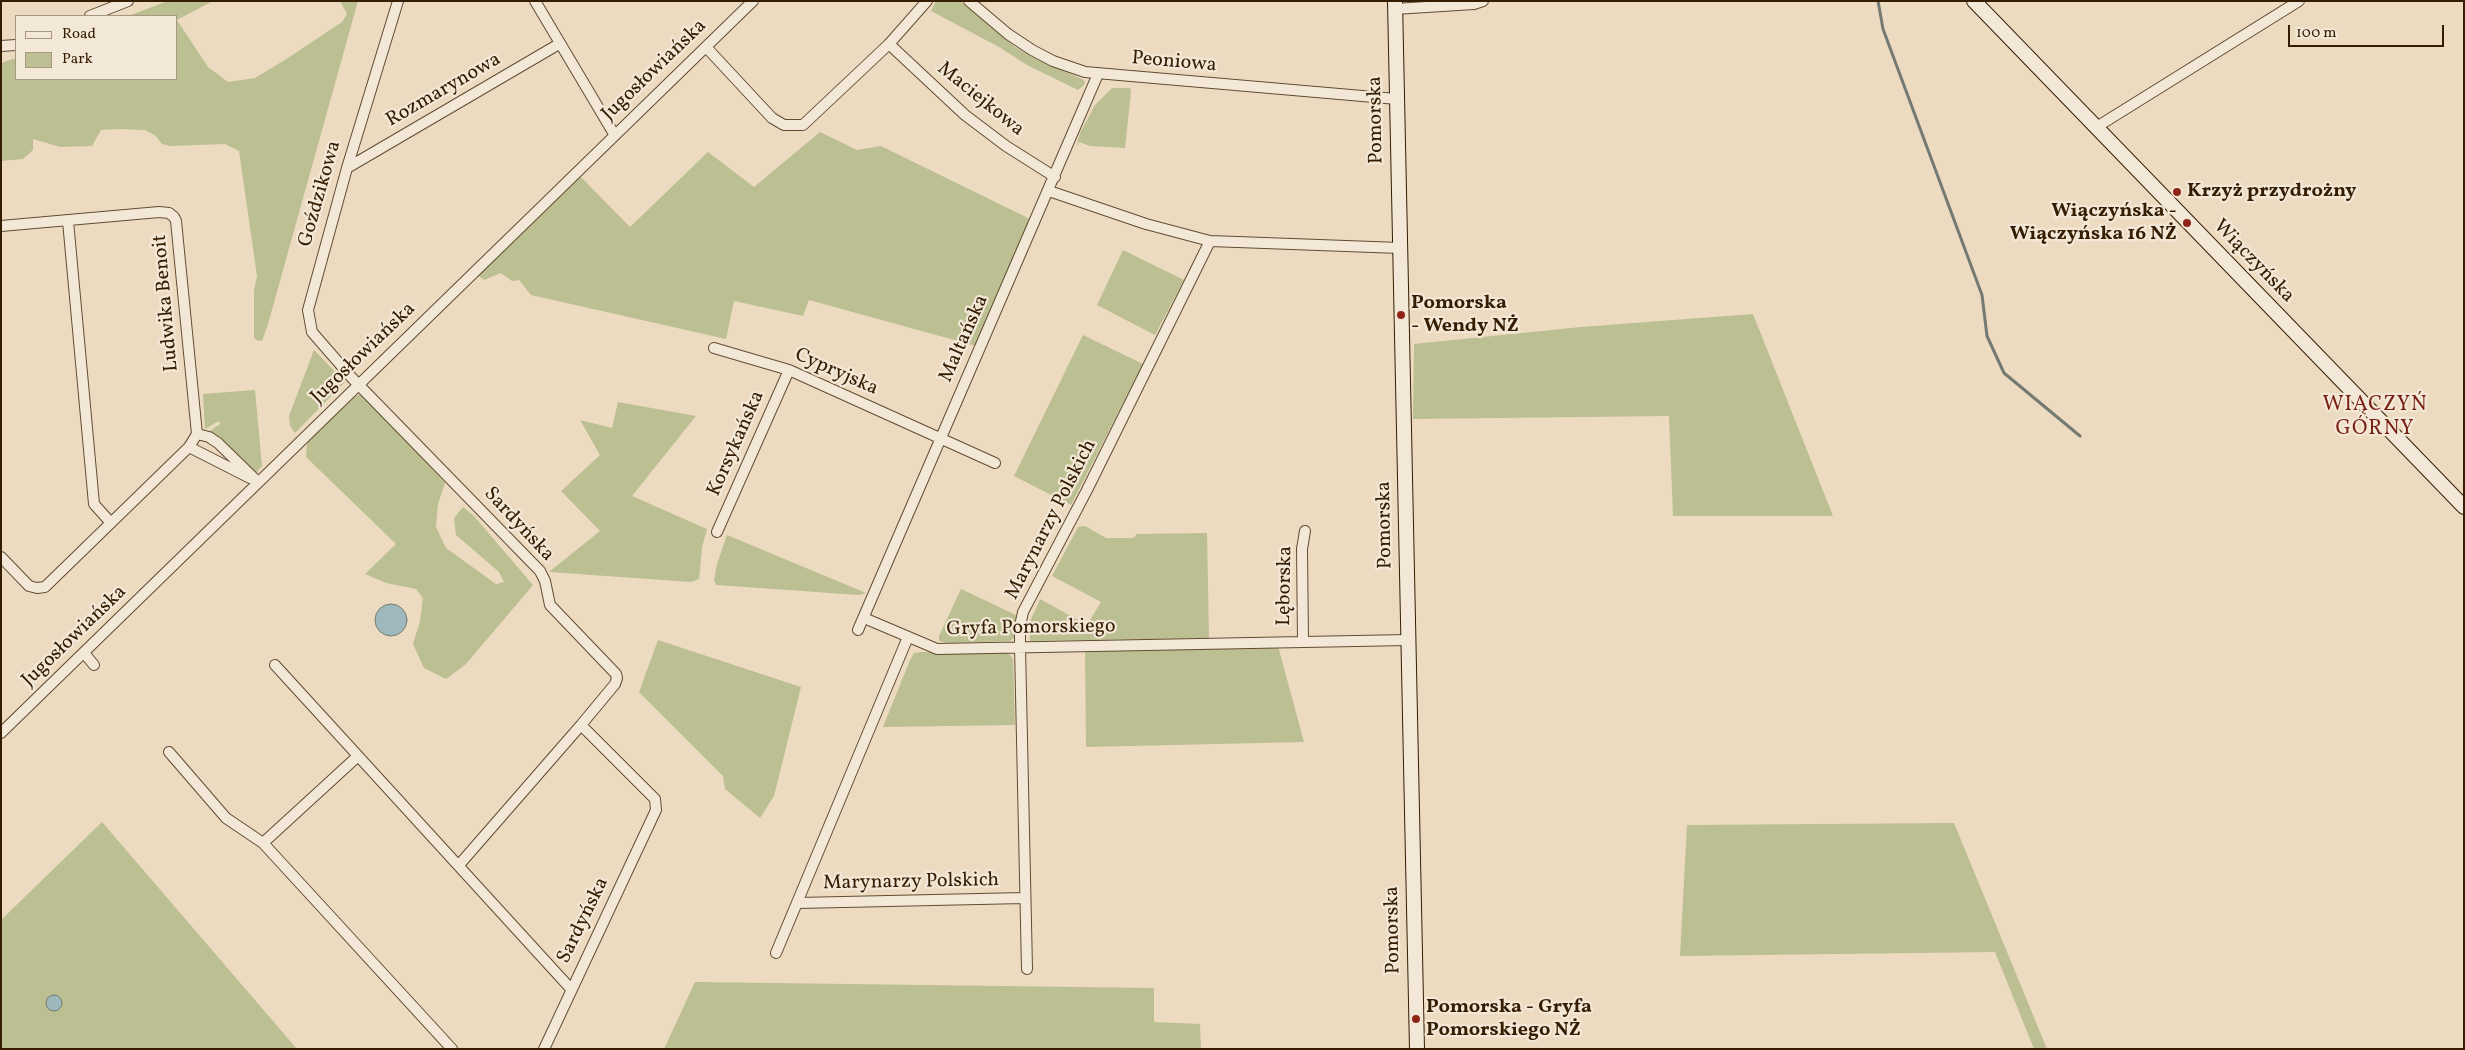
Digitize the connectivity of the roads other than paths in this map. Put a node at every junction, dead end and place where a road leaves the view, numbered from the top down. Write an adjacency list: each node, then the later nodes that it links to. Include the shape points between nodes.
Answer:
1 (128, 1): 11 (street)
2 (398, 1): 21 (street, Goździkowa)
3 (535, 1): 12 (street)
4 (753, 1): 16 (street, Jugosłowiańska)
5 (927, 1): 13 (street)
6 (969, 1): 17 (street, Peoniowa, via 1008,34 1042,56 1073,69)
7 (1483, 1): 10 (street, via 1474,4)
8 (1974, 1): 19 (street, Wiączyńska)
9 (2299, 1): 19 (street)
10 (1395, 5): 18 (street, Pomorska)
11 (93, 15)
12 (559, 44): 20 (street); 21 (street, Rozmarynowa)
13 (889, 44): 16 (street, via 809,121 793,127 772,118); 22 (street, Maciejkowa, via 978,126)
14 (15, 45): 15 (street)
15 (1, 46)
16 (706, 47): 20 (street, Jugosłowiańska)
17 (1098, 74): 18 (street, Peoniowa); 22 (street, Maltańska)
18 (1397, 99): 27 (street, Pomorska)
19 (2095, 128): 36 (street, Wiączyńska)
20 (614, 134): 30 (street, Jugosłowiańska)
21 (346, 168): 30 (street, Goździkowa, via 308,313 314,337)
22 (1055, 177): 23 (street, Maltańska)
23 (1049, 191): 26 (street, via 1146,224); 32 (street, Maltańska)
24 (68, 221): 25 (street, Ludwika Benoit); 31 (street, Ludwika Benoit, via 159,212 174,217); 37 (street, via 94,504)
25 (1, 226)
26 (1210, 241): 27 (street); 46 (street, Marynarzy Polskich, via 1024,612)
27 (1400, 248): 44 (street, Pomorska)
28 (714, 348): 29 (street, Cypryjska)
29 (789, 370): 32 (street, Cypryjska); 39 (street, Korsykańska)
30 (358, 383): 35 (street, Jugosłowiańska); 50 (street, Sardyńska, via 540,571 550,605 616,674 615,684)
31 (197, 434): 33 (street); 35 (street, via 218,443)
32 (941, 439): 34 (street, Cypryjska); 41 (street, Maltańska)
33 (189, 447): 35 (street); 37 (street)
34 (995, 463)
35 (258, 482): 47 (street, Jugosłowiańska)
36 (2464, 507)
37 (111, 523): 40 (street, via 49,584 41,588 29,586)
38 (1305, 531): 45 (street, Lęborska, via 1302,549)
39 (717, 532)
40 (1, 557)
41 (864, 618): 42 (street, Maltańska); 43 (street)
42 (858, 630)
43 (908, 638): 46 (street, Gryfa Pomorskiego, via 937,649); 57 (street)
44 (1408, 640): 45 (street, Gryfa Pomorskiego); 63 (street, Pomorska)
45 (1303, 641): 46 (street, Gryfa Pomorskiego)
46 (1020, 647): 56 (street, Marynarzy Polskich)
47 (84, 653): 48 (street); 51 (street, Jugosłowiańska)
48 (94, 665)
49 (275, 665): 53 (street, Sardyńska)
50 (581, 724): 55 (street, Sardyńska); 60 (street, Sardyńska, via 655,798 656,810)
51 (1, 733)
52 (169, 752): 54 (street, via 226,818)
53 (358, 756): 54 (street); 55 (street, Sardyńska)
54 (264, 843): 61 (street)
55 (459, 865): 60 (street, Sardyńska)
56 (1024, 898): 57 (street, Marynarzy Polskich); 59 (street, Marynarzy Polskich)
57 (798, 903): 58 (street)
58 (776, 953)
59 (1027, 969)
60 (571, 989): 62 (street, Sardyńska)
61 (452, 1049)
62 (544, 1049)
63 (1417, 1049)

